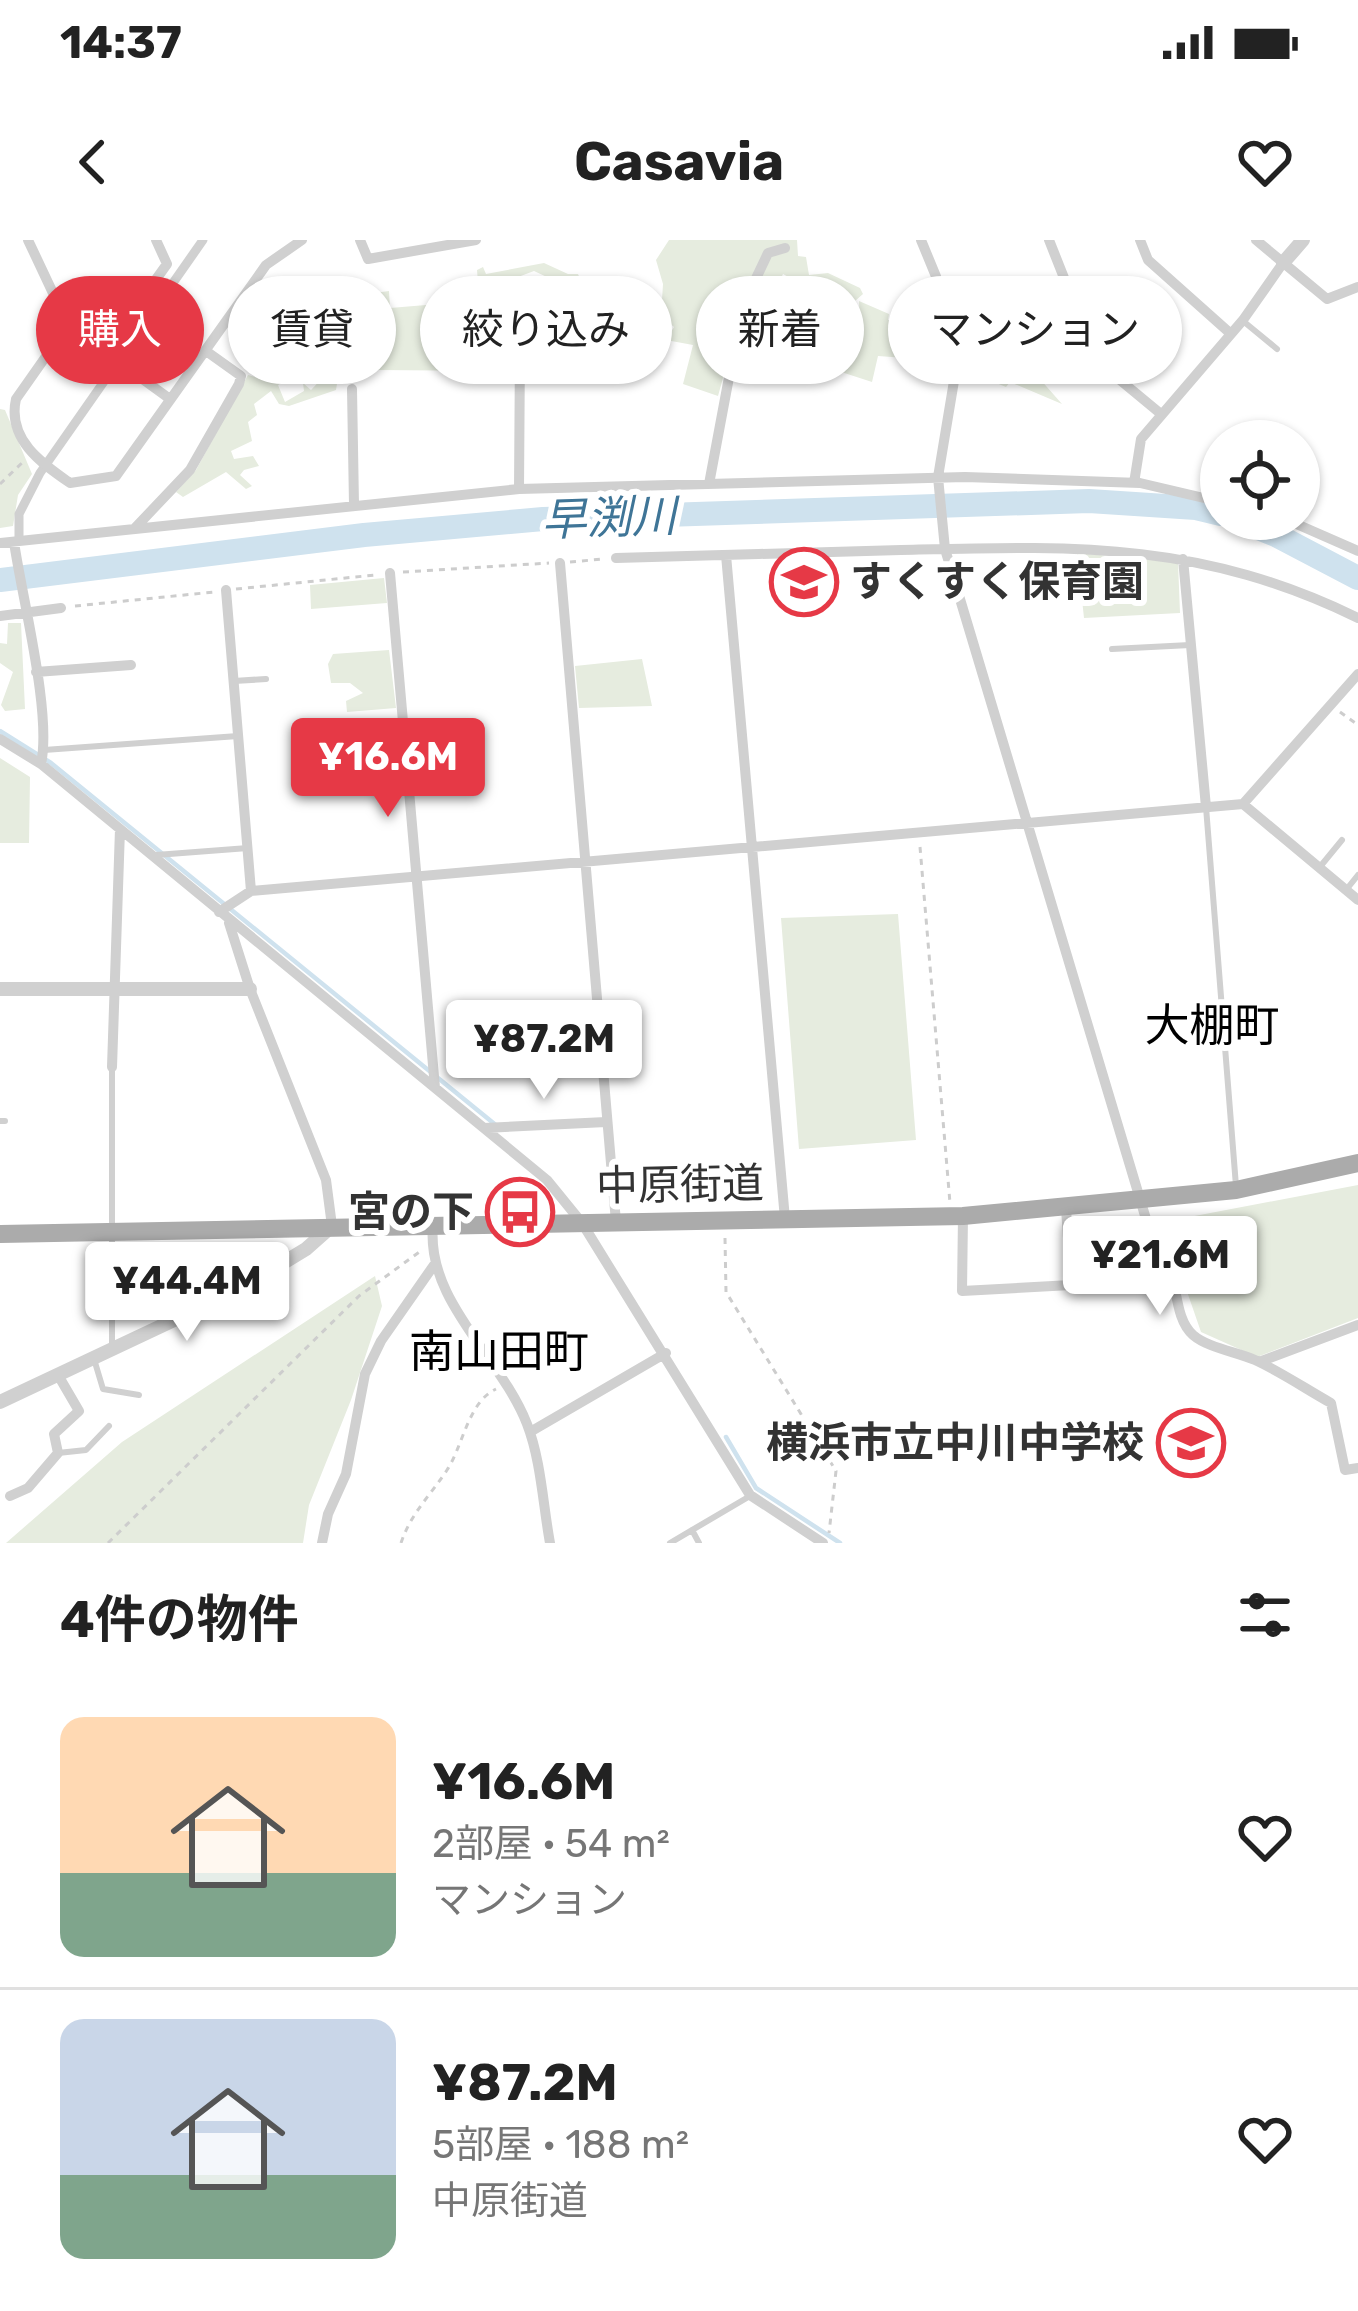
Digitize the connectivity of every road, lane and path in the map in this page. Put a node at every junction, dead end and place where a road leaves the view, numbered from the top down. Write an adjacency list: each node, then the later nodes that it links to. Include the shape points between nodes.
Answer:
1 (28, 240): 15 (street)
2 (156, 240): 16 (street, via 170,265)
3 (202, 240): 44 (street, via 40,473)
4 (302, 240): 12 (street)
5 (360, 240): 6 (street, via 368,260)
6 (476, 240)
7 (921, 240): 17 (street)
8 (1049, 240): 18 (street)
9 (1140, 240): 21 (street, via 1148,260)
10 (1256, 240): 14 (street)
11 (1303, 240): 14 (street)
12 (285, 243): 23 (street)
13 (784, 248): 38 (street, via 769,253 742,308)
14 (1283, 263): 19 (street, via 1327,299); 20 (street)
15 (45, 276)
16 (162, 276)
17 (936, 276)
18 (1063, 276)
19 (1358, 287)
20 (1243, 320): 21 (street); 22 (lane)
21 (1231, 334): 33 (street)
22 (1277, 349)
23 (206, 351): 30 (street); 42 (street, via 241,376 239,384 190,470)
24 (36, 373): 32 (street)
25 (149, 384): 30 (street)
26 (520, 384): 39 (street)
27 (954, 384): 35 (street)
28 (1124, 384): 33 (street)
29 (352, 389): 41 (street)
30 (170, 399): 34 (street, via 116,476 70,483)
31 (0, 400): 32 (street)
32 (15, 404): 34 (street)
33 (1161, 414): 36 (street, via 1141,439)
34 (34, 458): 37 (path)
35 (938, 478): 36 (street); 38 (street); 45 (street)
36 (1134, 483): 40 (street)
37 (0, 484)
38 (709, 484): 39 (street)
39 (519, 489): 41 (street)
40 (1200, 497)
41 (354, 505): 42 (street)
42 (134, 530): 44 (street)
43 (1320, 533): 46 (street)
44 (11, 542): 54 (street)
45 (945, 549): 47 (street); 49 (street, via 1071,546); 71 (street)
46 (1358, 549)
47 (726, 555): 48 (street); 75 (street)
48 (616, 558): 50 (path)
49 (1184, 560): 56 (street, via 1272,580); 57 (street)
50 (560, 562): 51 (path); 78 (street)
51 (390, 573): 52 (path); 81 (street)
52 (226, 590): 53 (path); 63 (street)
53 (61, 608): 54 (street)
54 (24, 612): 55 (street); 60 (street)
55 (0, 616)
56 (1358, 618)
57 (1190, 645): 58 (lane); 70 (street)
58 (1112, 650)
59 (131, 665): 60 (street)
60 (36, 672): 68 (street)
61 (1358, 674): 64 (street)
62 (266, 680): 63 (lane)
63 (234, 682): 66 (street)
64 (1332, 706): 65 (path); 69 (street)
65 (1358, 725)
66 (238, 736): 68 (lane); 76 (street)
67 (0, 739): 68 (street)
68 (43, 757): 72 (street)
69 (1243, 804): 70 (street); 79 (street)
70 (1205, 807): 71 (street); 94 (lane)
71 (1025, 824): 73 (street); 95 (street)
72 (120, 829): 77 (street); 88 (street)
73 (918, 831): 75 (street); 97 (path)
74 (1342, 840): 79 (lane)
75 (749, 845): 78 (street); 99 (street)
76 (248, 848): 77 (lane); 83 (street)
77 (155, 855): 85 (street)
78 (584, 861): 81 (street); 91 (street)
79 (1319, 868): 82 (street)
80 (1358, 875): 82 (lane)
81 (416, 878): 83 (street); 90 (street)
82 (1346, 890): 84 (street)
83 (251, 892): 85 (street)
84 (1358, 900)
85 (222, 914): 87 (street); 90 (street)
86 (0, 988): 88 (street)
87 (250, 988): 88 (street); 102 (street, via 326,1180)
88 (114, 989): 89 (street)
89 (112, 1067): 103 (lane)
90 (435, 1087): 92 (street)
91 (606, 1122): 92 (street); 100 (street)
92 (484, 1129): 101 (street, via 547,1180)
93 (1358, 1163): 94 (main road, 中原街道)
94 (1236, 1190): 95 (main road, 中原街道)
95 (1140, 1202): 96 (main road, 中原街道); 107 (street)
96 (1066, 1208): 97 (main road, 中原街道); 108 (street)
97 (957, 1216): 99 (main road, 中原街道); 108 (street, via 962,1291)
98 (725, 1219): 99 (main road, 中原街道); 100 (main road, 中原街道); 124 (path, via 726,1292 836,1472)
99 (785, 1219)
100 (616, 1222): 101 (main road, 中原街道)
101 (582, 1223): 105 (main road, 中原街道); 111 (street)
102 (332, 1226): 103 (main road, 中原街道); 105 (main road, 中原街道); 110 (street, via 242,1288)
103 (110, 1232): 104 (main road, 中原街道); 110 (lane)
104 (0, 1234)
105 (432, 1234): 106 (street); 126 (path)
106 (434, 1264): 115 (street); 127 (street, via 365,1374 346,1474)
107 (1172, 1270): 108 (street); 113 (street, via 1193,1336)
108 (1071, 1285)
109 (1358, 1324): 113 (street)
110 (112, 1349): 112 (street)
111 (666, 1353): 119 (street); 122 (street)
112 (94, 1358): 114 (street); 116 (lane, via 103,1389)
113 (1259, 1362): 121 (street, via 1330,1403 1346,1471)
114 (58, 1375): 117 (street); 120 (street, via 79,1411 54,1434)
115 (508, 1383): 119 (street); 128 (path, via 487,1394)
116 (139, 1395)
117 (0, 1402)
118 (109, 1426): 120 (lane, via 86,1450)
119 (530, 1432): 129 (street)
120 (58, 1453): 123 (street, via 28,1488)
121 (1358, 1468)
122 (750, 1495): 125 (lane); 132 (street)
123 (10, 1496)
124 (830, 1526)
125 (692, 1530): 130 (lane); 131 (lane)
126 (108, 1543)
127 (322, 1543)
128 (400, 1543)
129 (550, 1543)
130 (670, 1543)
131 (699, 1543)
132 (823, 1543)

